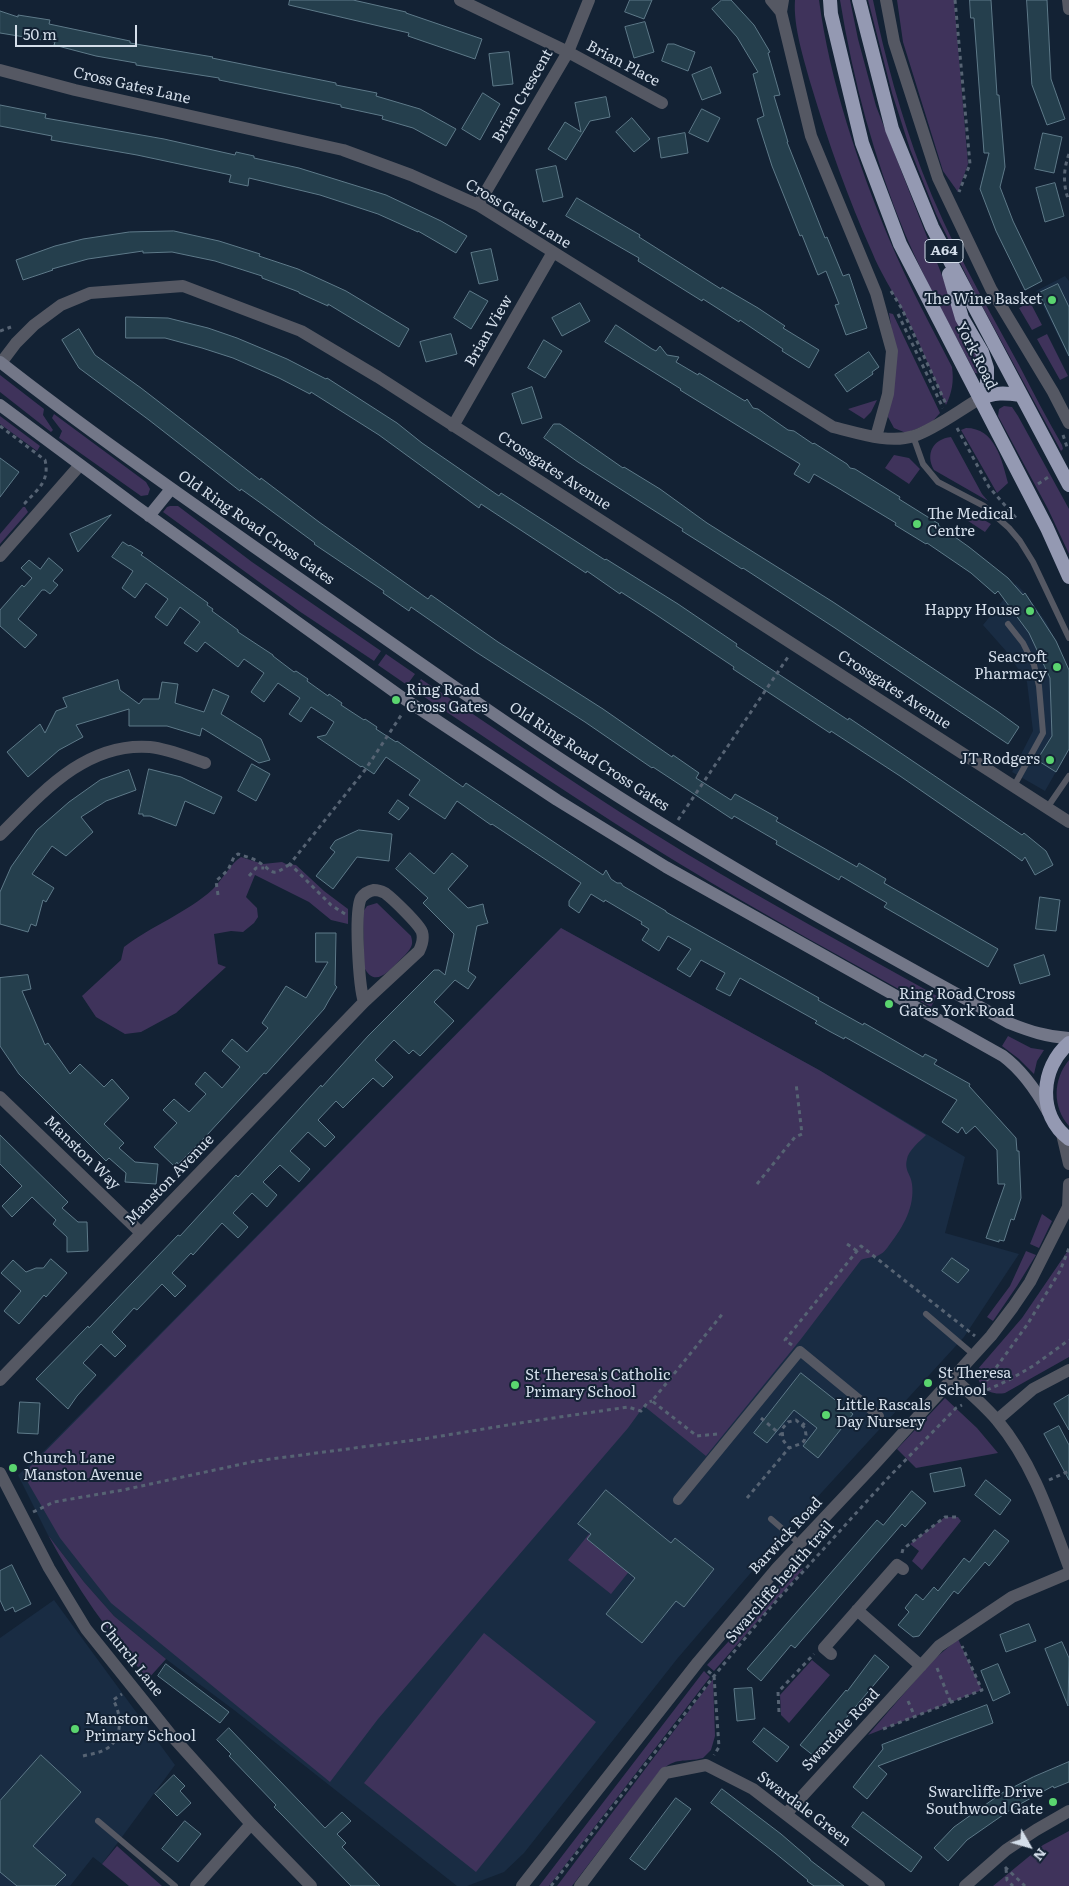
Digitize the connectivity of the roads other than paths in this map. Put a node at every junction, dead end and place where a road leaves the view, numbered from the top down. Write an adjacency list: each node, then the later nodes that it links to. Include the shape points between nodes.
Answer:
1 (460, 0): 10 (street, Brian Place)
2 (589, 0): 10 (street, Brian Crescent)
3 (771, 0): 8 (street)
4 (830, 0): 18 (highway, York Road / A64, via 862,143 900,244)
5 (859, 0): 14 (highway, York Road / A64, via 892,129)
6 (886, 0): 20 (street, via 894,42 938,178 991,289)
7 (1068, 0): 9 (street)
8 (782, 6): 23 (street, via 811,136 876,292 892,351 888,394)
9 (1069, 9)
10 (568, 52): 12 (street, Brian Place); 13 (street, Brian Crescent)
11 (0, 70): 13 (street, Cross Gates Lane, via 343,150 411,175)
12 (662, 103)
13 (478, 205): 15 (street, Cross Gates Lane)
14 (940, 243): 17 (highway, York Road / A64); 18 (highway, via 962,318 982,352 987,368)
15 (553, 252): 21 (street, Brian View); 23 (street, Cross Gates Lane, via 833,427)
16 (0, 362): 21 (street, Crossgates Avenue, via 34,325 61,305 90,293 183,286 301,331); 26 (main road, Old Ring Road Cross Gates)
17 (1020, 395): 18 (highway, via 1003,393); 25 (highway, York Road / A64)
18 (983, 397): 22 (street, Cross Gates Lane); 29 (highway, York Road / A64)
19 (0, 405): 24 (main road)
20 (1069, 423)
21 (453, 426): 34 (street, Crossgates Avenue)
22 (913, 436): 23 (street, Cross Gates Lane); 31 (lane, via 923,464 938,482 984,506 1020,541)
23 (876, 437)
24 (80, 464): 27 (main road); 28 (street)
25 (1069, 485)
26 (170, 489): 27 (main road); 39 (main road, Old Ring Road Cross Gates, via 516,730 671,830 1009,1023 1034,1034)
27 (149, 516): 42 (main road, via 410,703 557,800 666,867 1003,1056 1018,1068)
28 (0, 556)
29 (1069, 577)
30 (1008, 624): 34 (lane, via 1034,666 1043,733)
31 (1069, 638)
32 (205, 763): 37 (street, via 150,748 130,747 98,755 70,769 46,788)
33 (1069, 776): 35 (lane)
34 (1014, 786): 35 (street, Crossgates Avenue)
35 (1047, 808): 36 (street, Crossgates Avenue)
36 (1069, 822)
37 (0, 835)
38 (364, 1002): 38 (street, Manston Avenue, via 419,951 423,939 420,928 378,890 368,892 361,899 358,922); 47 (street, Manston Avenue)
39 (1069, 1038)
40 (1069, 1043): 42 (highway, via 1050,1066 1046,1084)
41 (0, 1097): 47 (street, Manston Way)
42 (1048, 1112): 43 (highway)
43 (1065, 1137): 44 (street)
44 (1069, 1164)
45 (1069, 1184): 46 (street, Barwick Road)
46 (1068, 1206): 49 (street, Barwick Road, via 1030,1282)
47 (141, 1233): 52 (street, Manston Avenue)
48 (926, 1314): 49 (lane)
49 (974, 1355): 51 (street, Barwick Road)
50 (1069, 1370): 54 (street, via 1033,1389)
51 (953, 1378): 54 (street); 58 (street, Barwick Road)
52 (0, 1380)
53 (879, 1416): 56 (street, via 800,1351)
54 (997, 1420): 60 (street, via 1038,1486)
55 (0, 1473): 68 (street, Church Lane, via 49,1568 86,1629 171,1735)
56 (678, 1500)
57 (771, 1519): 58 (lane)
58 (800, 1544): 73 (street, Barwick Road, via 698,1662)
59 (900, 1567): 62 (street)
60 (1069, 1567)
61 (1069, 1573): 64 (street, Swardale Road, via 1012,1597 939,1646)
62 (857, 1610): 63 (street); 64 (street)
63 (828, 1651)
64 (921, 1666): 66 (street, Swardale Road)
65 (1069, 1812): 75 (street, via 995,1859)
66 (786, 1814): 69 (street, Swardale Green, via 753,1789 706,1765 666,1773); 74 (street, Swardale Green)
67 (98, 1821): 70 (lane)
68 (251, 1824): 71 (street); 72 (street, Church Lane)
69 (582, 1885)
70 (175, 1886)
71 (196, 1886)
72 (311, 1886)
73 (522, 1886)
74 (879, 1886)
75 (965, 1886)

